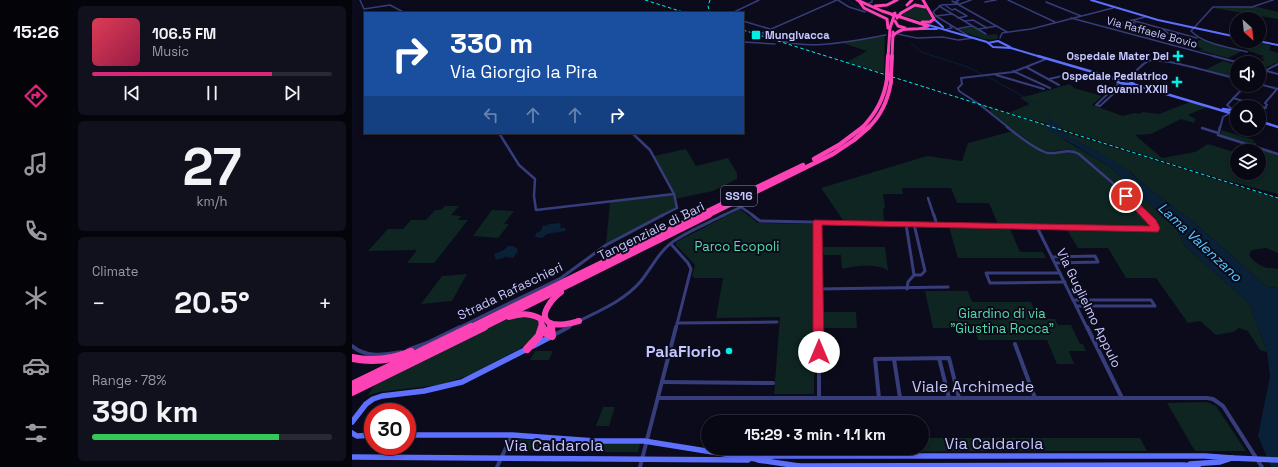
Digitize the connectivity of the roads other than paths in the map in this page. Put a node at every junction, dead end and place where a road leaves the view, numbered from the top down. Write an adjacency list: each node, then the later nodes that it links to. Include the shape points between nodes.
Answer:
1 (360, 0): 29 (street, via 364,9 390,5)
2 (758, 0): 30 (street)
3 (837, 0): 27 (street, via 848,7); 51 (street)
4 (859, 0): 20 (highway); 27 (highway); 33 (highway)
5 (872, 0): 20 (street)
6 (897, 0): 22 (highway)
7 (914, 0): 28 (highway)
8 (918, 0): 28 (highway)
9 (924, 0): 24 (highway)
10 (959, 0): 21 (street, via 955,2)
11 (971, 0): 21 (street)
12 (992, 0): 13 (street); 18 (street)
13 (996, 0)
14 (1008, 0): 44 (street)
15 (1090, 0): 25 (street)
16 (1273, 0): 50 (street, via 1252,7 1213,7)
17 (952, 2): 21 (street); 23 (street); 53 (street, via 935,7 931,12 934,17 952,28)
18 (984, 2)
19 (1046, 2): 34 (street)
20 (869, 3): 22 (highway, via 877,6)
21 (958, 4): 47 (street)
22 (887, 5): 33 (highway, via 884,8)
23 (939, 6): 32 (street); 37 (street, via 933,10)
24 (926, 8): 28 (highway, via 921,4 914,4); 37 (highway)
25 (1113, 8): 34 (street); 36 (street)
26 (955, 9): 38 (street, via 967,16)
27 (866, 11): 31 (highway); 33 (highway, via 872,7)
28 (900, 11): 33 (highway, bridge); 33 (highway)
29 (400, 12)
30 (734, 12)
31 (877, 14): 33 (highway); 60 (highway, via 888,21 887,30)
32 (952, 14): 37 (street); 38 (street)
33 (894, 15): 35 (highway); 43 (highway); 48 (highway, via 898,26); 60 (highway, Tangenziale di Bari / SS16)
34 (1081, 16): 39 (street)
35 (902, 17): 52 (highway, via 928,26); 61 (street)
36 (1145, 17): 40 (street); 50 (street)
37 (935, 18): 43 (highway, via 930,22); 53 (street); 54 (street)
38 (958, 18): 42 (street)
39 (1071, 18): 44 (street); 76 (street, Via Raffaele Bovio)
40 (1131, 20): 45 (street); 45 (street, via 1126,22)
41 (744, 21): 51 (street)
42 (965, 21): 46 (street); 49 (street, via 973,20)
43 (923, 22): 53 (street)
44 (1055, 22): 56 (street)
45 (1135, 22): 58 (street, via 1162,29 1169,34)
46 (972, 26): 54 (street); 55 (street)
47 (997, 26): 49 (street); 56 (street)
48 (912, 28): 52 (highway); 60 (highway, via 898,30)
49 (987, 28): 55 (street)
50 (1193, 28): 59 (street, via 1191,31); 63 (street)
51 (771, 29): 60 (street, via 762,32 795,45)
52 (921, 29): 61 (street)
53 (947, 29): 62 (street)
54 (956, 29): 62 (street)
55 (978, 29): 57 (street)
56 (1007, 32): 65 (street, via 1000,34)
57 (986, 34)
58 (1184, 34): 59 (street); 66 (street)
59 (1194, 34): 66 (street)
60 (891, 35): 64 (street, via 958,40); 88 (highway, Tangenziale di Bari / SS16)
61 (963, 35): 64 (street)
62 (967, 35): 67 (street)
63 (1230, 36)
64 (974, 38): 69 (street)
65 (1000, 38): 67 (street); 72 (street)
66 (1201, 38): 74 (street)
67 (993, 41): 69 (street); 72 (street)
68 (744, 42): 71 (street)
69 (988, 43): 72 (street, via 991,46)
70 (1266, 43): 73 (street)
71 (775, 44)
72 (1004, 45): 75 (street); 92 (street)
73 (1278, 45)
74 (1247, 52)
75 (1046, 59): 78 (street); 92 (street)
76 (1228, 60)
77 (1278, 64): 79 (street)
78 (1026, 67): 82 (street); 90 (street)
79 (1266, 70)
80 (1266, 70): 84 (street)
81 (1266, 70): 86 (street)
82 (1013, 71): 85 (street); 97 (street)
83 (1266, 72): 84 (street)
84 (1269, 72): 86 (street)
85 (994, 74): 98 (street); 120 (street, via 961,78 959,91 1042,151 1050,153 1071,150 1079,154 1141,210 1156,228)
86 (1278, 74)
87 (1062, 76): 90 (street)
88 (889, 77): 126 (highway, Tangenziale di Bari / SS16, via 889,97 881,112 866,130 843,148); 139 (highway, Tangenziale di Bari / SS16, via 884,97 876,112 862,129 834,148)
89 (1230, 77): 91 (street, via 1166,61 1152,60)
90 (1049, 79): 95 (street)
91 (1127, 80): 92 (street); 93 (street)
92 (1118, 81): 94 (street); 94 (street, via 1096,105 1100,106)
93 (1130, 83): 94 (street); 105 (street)
94 (1124, 84)
95 (1059, 85)
96 (1266, 86): 99 (street)
97 (1050, 88)
98 (1044, 89)
99 (1278, 89): 103 (street)
100 (1239, 92): 101 (street)
101 (1233, 98): 102 (street)
102 (1240, 100)
103 (1266, 101)
104 (1230, 109): 105 (street)
105 (1226, 110): 106 (street)
106 (1230, 113): 110 (street, via 1223,117)
107 (1266, 122): 108 (street)
108 (1278, 126)
109 (1202, 128): 110 (street)
110 (1218, 133): 113 (street)
111 (500, 134): 114 (street, via 519,165 534,179 534,208 537,211)
112 (633, 134): 114 (street, via 650,150)
113 (1278, 154)
114 (674, 194): 141 (street, Strada Rafaschieri, via 677,208 606,245 561,278 427,342 400,352 379,355 362,353)
115 (928, 198): 119 (street)
116 (818, 222): 117 (street); 121 (street, via 760,221 741,207 676,239); 129 (street)
117 (906, 224): 118 (street); 125 (street)
118 (914, 224): 119 (street); 125 (street, via 925,271 921,275)
119 (936, 225): 120 (street)
120 (1037, 227): 122 (street, Via Guglielmo Appulo)
121 (671, 244): 133 (street, via 659,254 641,281 630,292); 136 (street, via 691,267)
122 (1052, 257): 123 (street, Via Guglielmo Appulo); 123 (street, via 1095,256 1098,262)
123 (1055, 263): 124 (street, Via Guglielmo Appulo)
124 (1060, 273): 127 (street, Via Guglielmo Appulo); 127 (street, via 986,273 990,283)
125 (914, 275): 130 (street, via 908,282)
126 (575, 282): 135 (highway, via 549,302 546,316); 139 (highway, Tangenziale di Bari / SS16)
127 (1065, 282): 131 (street, Via Guglielmo Appulo)
128 (948, 287): 130 (street)
129 (818, 289): 130 (street); 151 (street)
130 (908, 289)
131 (1074, 300): 132 (street, Via Guglielmo Appulo); 132 (street, via 1151,300 1155,306)
132 (1076, 306): 157 (street, Via Guglielmo Appulo)
133 (579, 321): 135 (highway); 138 (street)
134 (777, 322): 136 (street)
135 (550, 323): 138 (highway)
136 (677, 323): 146 (street)
137 (543, 328): 138 (highway, via 546,334); 139 (highway, via 541,319 536,316 517,315); 142 (highway)
138 (552, 336): 142 (street)
139 (457, 337): 143 (highway, via 399,356 372,361); 148 (highway, Tangenziale di Bari / SS16); 149 (highway, Tangenziale di Bari / SS16)
140 (1015, 344): 156 (street)
141 (352, 346)
142 (527, 349): 158 (street, via 456,384 374,398)
143 (352, 358)
144 (939, 358): 145 (street); 154 (street); 155 (street, via 949,358)
145 (894, 359): 152 (street, via 875,359); 153 (street)
146 (662, 382): 147 (street); 150 (street)
147 (773, 382)
148 (352, 385)
149 (352, 392)
150 (658, 398): 151 (street, Viale Archimede); 163 (street)
151 (819, 398): 152 (street, Viale Archimede)
152 (879, 398): 153 (street, Viale Archimede)
153 (900, 398): 154 (street, Viale Archimede)
154 (948, 398): 155 (street, Viale Archimede)
155 (958, 398): 156 (street, Viale Archimede)
156 (1035, 398): 157 (street, Viale Archimede)
157 (1122, 398): 169 (street, Viale Archimede, via 1213,399 1223,406)
158 (352, 422)
159 (352, 434): 162 (street)
160 (416, 435): 161 (street, Via Caldarola)
161 (512, 435): 163 (street, Via Caldarola, via 595,441); 165 (street)
162 (364, 436)
163 (648, 441): 167 (street); 168 (street, Via Caldarola)
164 (352, 456): 165 (street, Via Caldarola)
165 (501, 458): 167 (street, Via Caldarola); 173 (street)
166 (1232, 458): 168 (street, Via Caldarola, via 773,456); 169 (street, Via Caldarola); 171 (street, Via Caldarola, via 1220,462)
167 (643, 459): 168 (street, Via Caldarola); 174 (street)
168 (756, 459): 172 (street, Via Caldarola)
169 (1261, 460): 170 (street, Via Caldarola); 177 (street, Viale Archimede)
170 (1278, 460)
171 (1184, 465): 172 (street, Via Caldarola); 176 (street, Via Caldarola)
172 (799, 466): 175 (street, Via Caldarola)
173 (497, 467)
174 (640, 467)
175 (788, 467)
176 (1198, 467)
177 (1262, 467)

